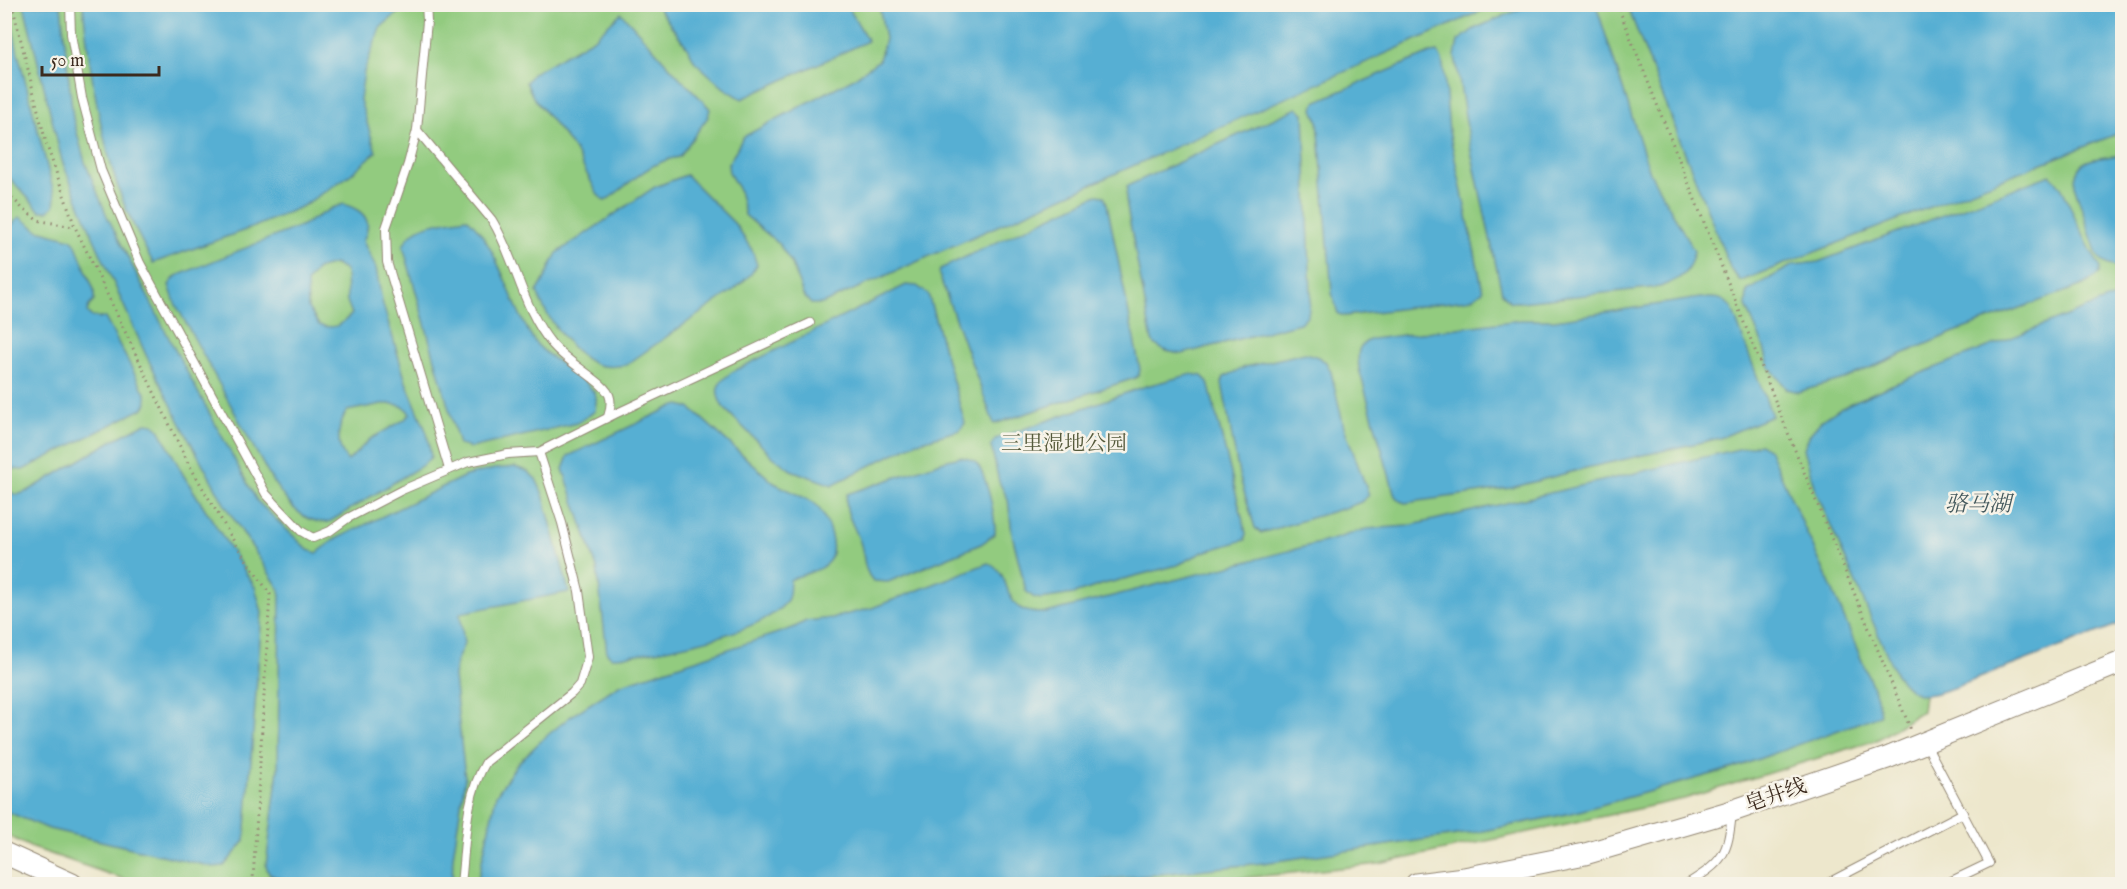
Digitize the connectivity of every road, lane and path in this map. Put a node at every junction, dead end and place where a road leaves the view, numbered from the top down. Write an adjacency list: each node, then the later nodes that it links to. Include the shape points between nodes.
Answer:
1 (12, 4): 7 (path, via 46,143)
2 (70, 4): 11 (lane, via 82,98 101,170 140,263 266,494 301,531 314,538)
3 (426, 4): 5 (lane)
4 (1617, 4): 13 (path, via 1792,443)
5 (417, 130): 9 (lane, via 501,234 537,320 552,343 608,394 612,404); 11 (lane, via 386,228 385,245)
6 (4, 189): 7 (path, via 37,220)
7 (75, 227): 18 (path, via 187,460 236,545 270,594)
8 (810, 323): 9 (lane)
9 (608, 417): 10 (lane)
10 (539, 452): 11 (lane, via 508,454); 19 (lane, via 579,591 588,657 580,684 572,693 486,762 477,777 471,794)
11 (449, 469)
12 (2122, 662): 13 (street, 皂井线)
13 (1921, 744): 14 (street, 皂井线); 15 (lane)
14 (1732, 811): 20 (street, 皂井线, via 1585,854); 21 (lane, via 1729,844 1716,865)
15 (1963, 813): 22 (lane); 23 (lane, via 1989,863)
16 (4, 853): 17 (street)
17 (72, 885)
18 (255, 885)
19 (461, 885)
20 (1416, 885)
21 (1688, 885)
22 (1826, 885)
23 (1945, 885)

